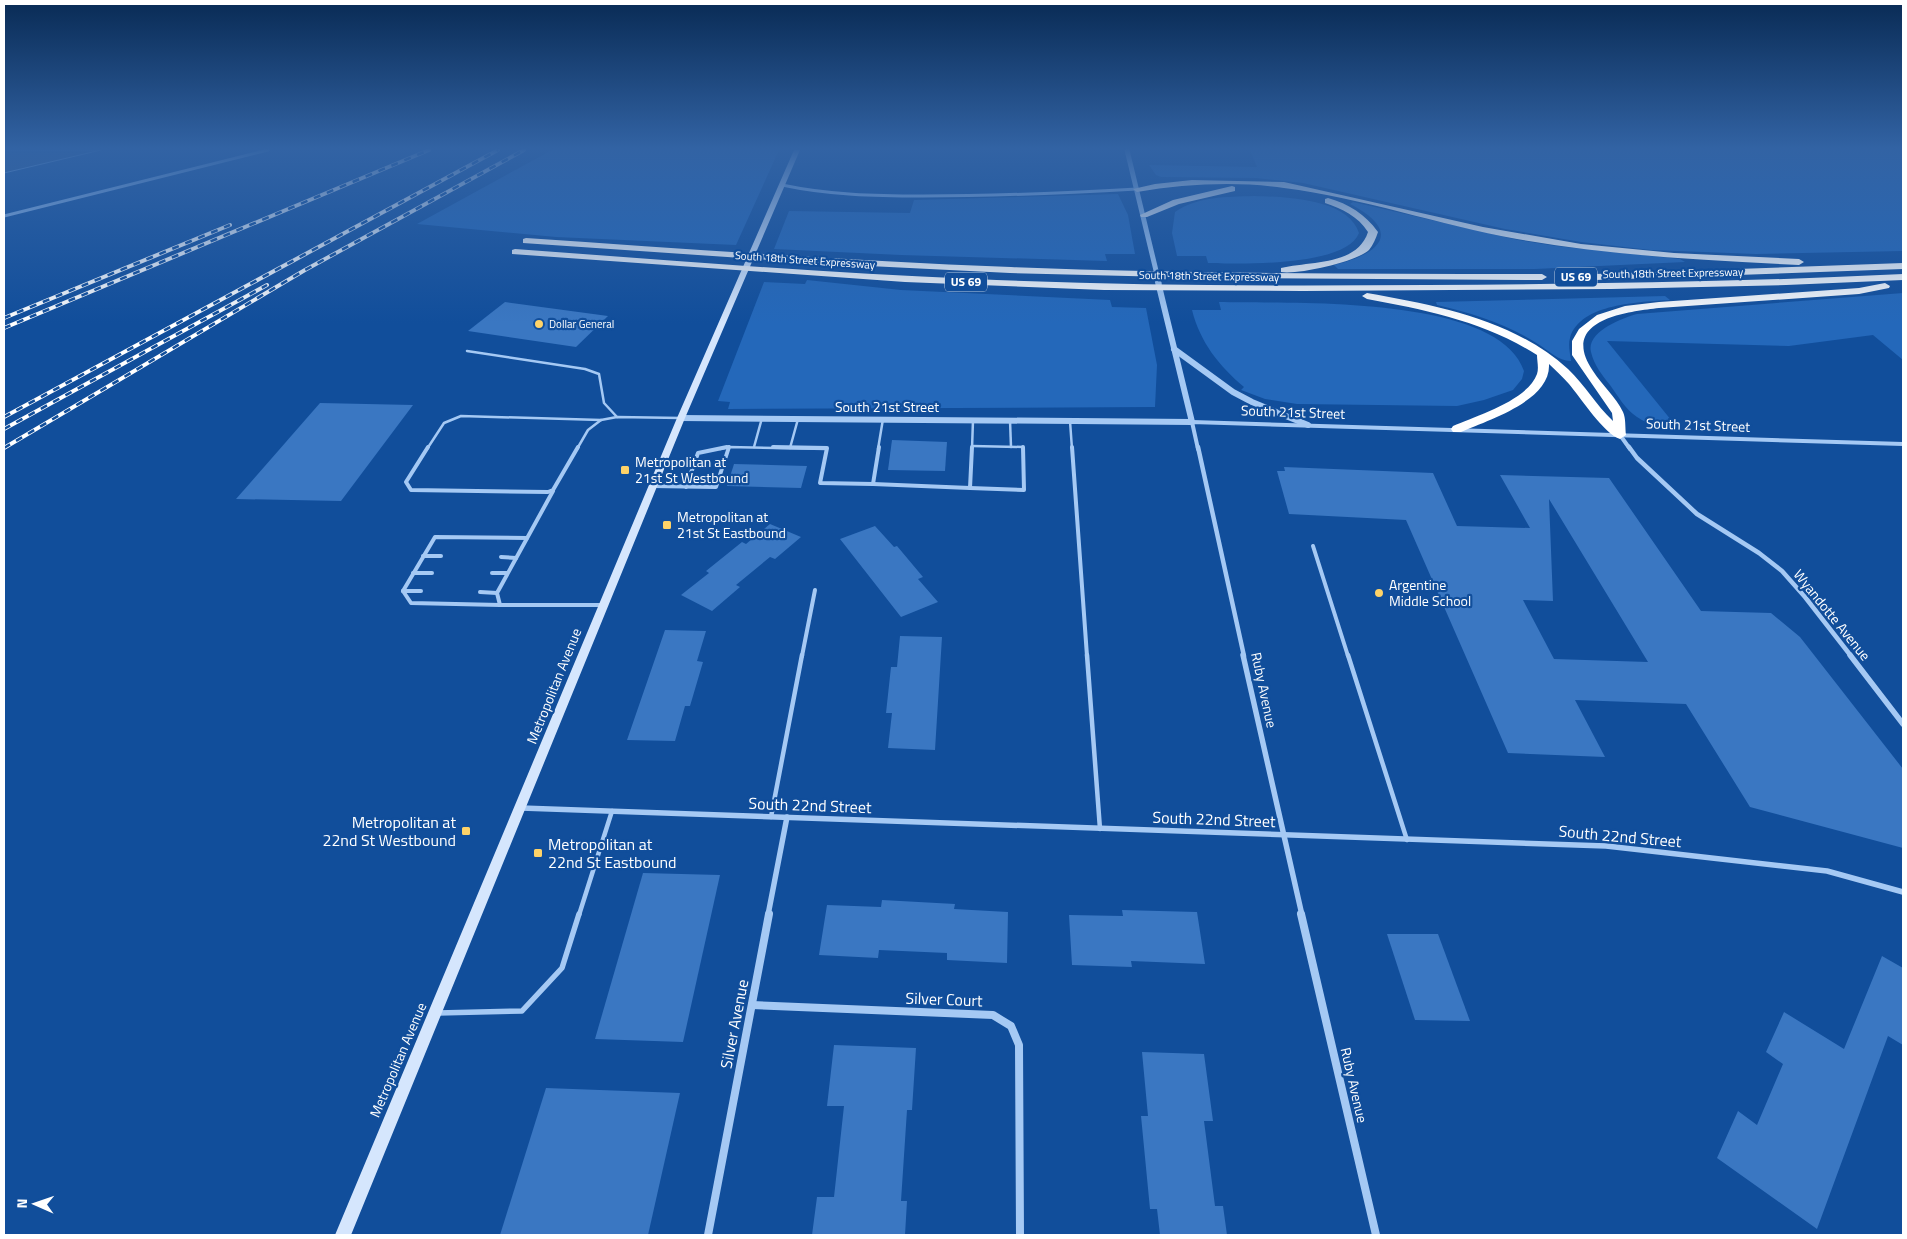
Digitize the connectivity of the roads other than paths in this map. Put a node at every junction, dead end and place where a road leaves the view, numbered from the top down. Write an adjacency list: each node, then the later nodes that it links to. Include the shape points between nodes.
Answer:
1 (37, 208): 8 (street)
2 (773, 208): 20 (main road, Metropolitan Avenue)
3 (1143, 208): 7 (street, Ruby Avenue)
4 (1160, 208): 7 (highway)
5 (1344, 208): 12 (highway, via 1367,221 1373,232 1364,249 1330,262)
6 (1390, 208): 11 (highway, via 1558,244 1692,258)
7 (1144, 214): 16 (street, Ruby Avenue)
8 (4, 216)
9 (526, 241): 12 (highway, South 18th Street Expressway / US 69, via 822,260)
10 (515, 252): 15 (highway, South 18th Street Expressway / US 69, via 916,280 1111,287)
11 (1903, 266): 12 (highway, South 18th Street Expressway / US 69, via 1591,278)
12 (1250, 276)
13 (1903, 277): 15 (highway, South 18th Street Expressway / US 69, via 1651,287)
14 (1903, 283): 31 (highway, via 1860,291 1659,305 1625,309 1601,317 1584,329 1577,341 1578,355 1618,413)
15 (1326, 289): 18 (highway, via 1414,304 1485,324 1519,339)
16 (1174, 349): 28 (street, Ruby Avenue); 29 (street, via 1233,392)
17 (467, 351): 19 (lane, via 585,369 599,374 604,403)
18 (1542, 354): 30 (highway, via 1543,374 1531,392 1508,407); 31 (highway, via 1564,372)
19 (617, 417): 20 (lane); 24 (lane)
20 (681, 418): 21 (street, South 21st Street); 39 (main road, Metropolitan Avenue)
21 (762, 418): 22 (street, South 21st Street); 35 (lane)
22 (798, 419): 23 (street, South 21st Street); 37 (lane)
23 (883, 419): 25 (street, South 21st Street); 38 (lane)
24 (601, 420): 42 (lane, via 588,430); 42 (lane, via 461,416 451,419 444,423 406,482 411,490 418,491)
25 (973, 420): 26 (street, South 21st Street); 33 (lane)
26 (1010, 420): 27 (street, South 21st Street); 36 (lane)
27 (1070, 421): 28 (street, South 21st Street); 65 (lane)
28 (1192, 422): 29 (street, South 21st Street); 66 (street, Ruby Avenue)
29 (1308, 425): 30 (street, South 21st Street)
30 (1456, 429): 31 (street, South 21st Street)
31 (1620, 435): 32 (street, South 21st Street); 60 (street, Wyandotte Avenue, via 1637,458 1697,514 1782,571)
32 (1903, 444)
33 (972, 446): 36 (lane); 41 (lane)
34 (729, 447): 35 (lane); 40 (lane, via 698,453); 40 (lane, via 716,487)
35 (754, 447): 37 (lane)
36 (1011, 447): 41 (lane, via 1023,447 1024,490)
37 (790, 448): 38 (lane, via 827,448 820,483)
38 (872, 484): 41 (lane)
39 (653, 486): 40 (lane); 59 (main road, Metropolitan Avenue)
40 (686, 486)
41 (970, 488)
42 (553, 490): 43 (lane)
43 (527, 538): 45 (lane, via 435,537); 48 (lane)
44 (1313, 546): 67 (lane)
45 (423, 556): 46 (lane); 49 (lane)
46 (441, 556)
47 (501, 557): 48 (lane)
48 (516, 558): 52 (lane)
49 (413, 573): 50 (lane); 54 (lane)
50 (432, 573)
51 (492, 573): 52 (lane)
52 (507, 574): 57 (lane)
53 (815, 590): 63 (lane)
54 (403, 591): 55 (lane); 58 (lane, via 411,603)
55 (421, 591)
56 (480, 592): 57 (lane)
57 (497, 592): 58 (lane)
58 (500, 605): 59 (lane)
59 (604, 606): 61 (main road, Metropolitan Avenue)
60 (1903, 724)
61 (521, 808): 62 (street, South 22nd Street); 70 (main road, Metropolitan Avenue)
62 (612, 812): 63 (street, South 22nd Street); 70 (lane, via 562,968 522,1011)
63 (771, 817): 64 (street, South 22nd Street)
64 (787, 817): 65 (street, South 22nd Street); 69 (street, Silver Avenue)
65 (1100, 829): 66 (street, South 22nd Street)
66 (1283, 835): 67 (street, South 22nd Street); 74 (street, Ruby Avenue)
67 (1407, 840): 68 (street, South 22nd Street, via 1615,848 1827,871)
68 (1903, 892)
69 (752, 1005): 72 (street, Silver Avenue); 73 (street, Silver Court, via 993,1015 1011,1026 1019,1045)
70 (436, 1013): 71 (main road, Metropolitan Avenue)
71 (343, 1235)
72 (708, 1235)
73 (1020, 1235)
74 (1376, 1235)

